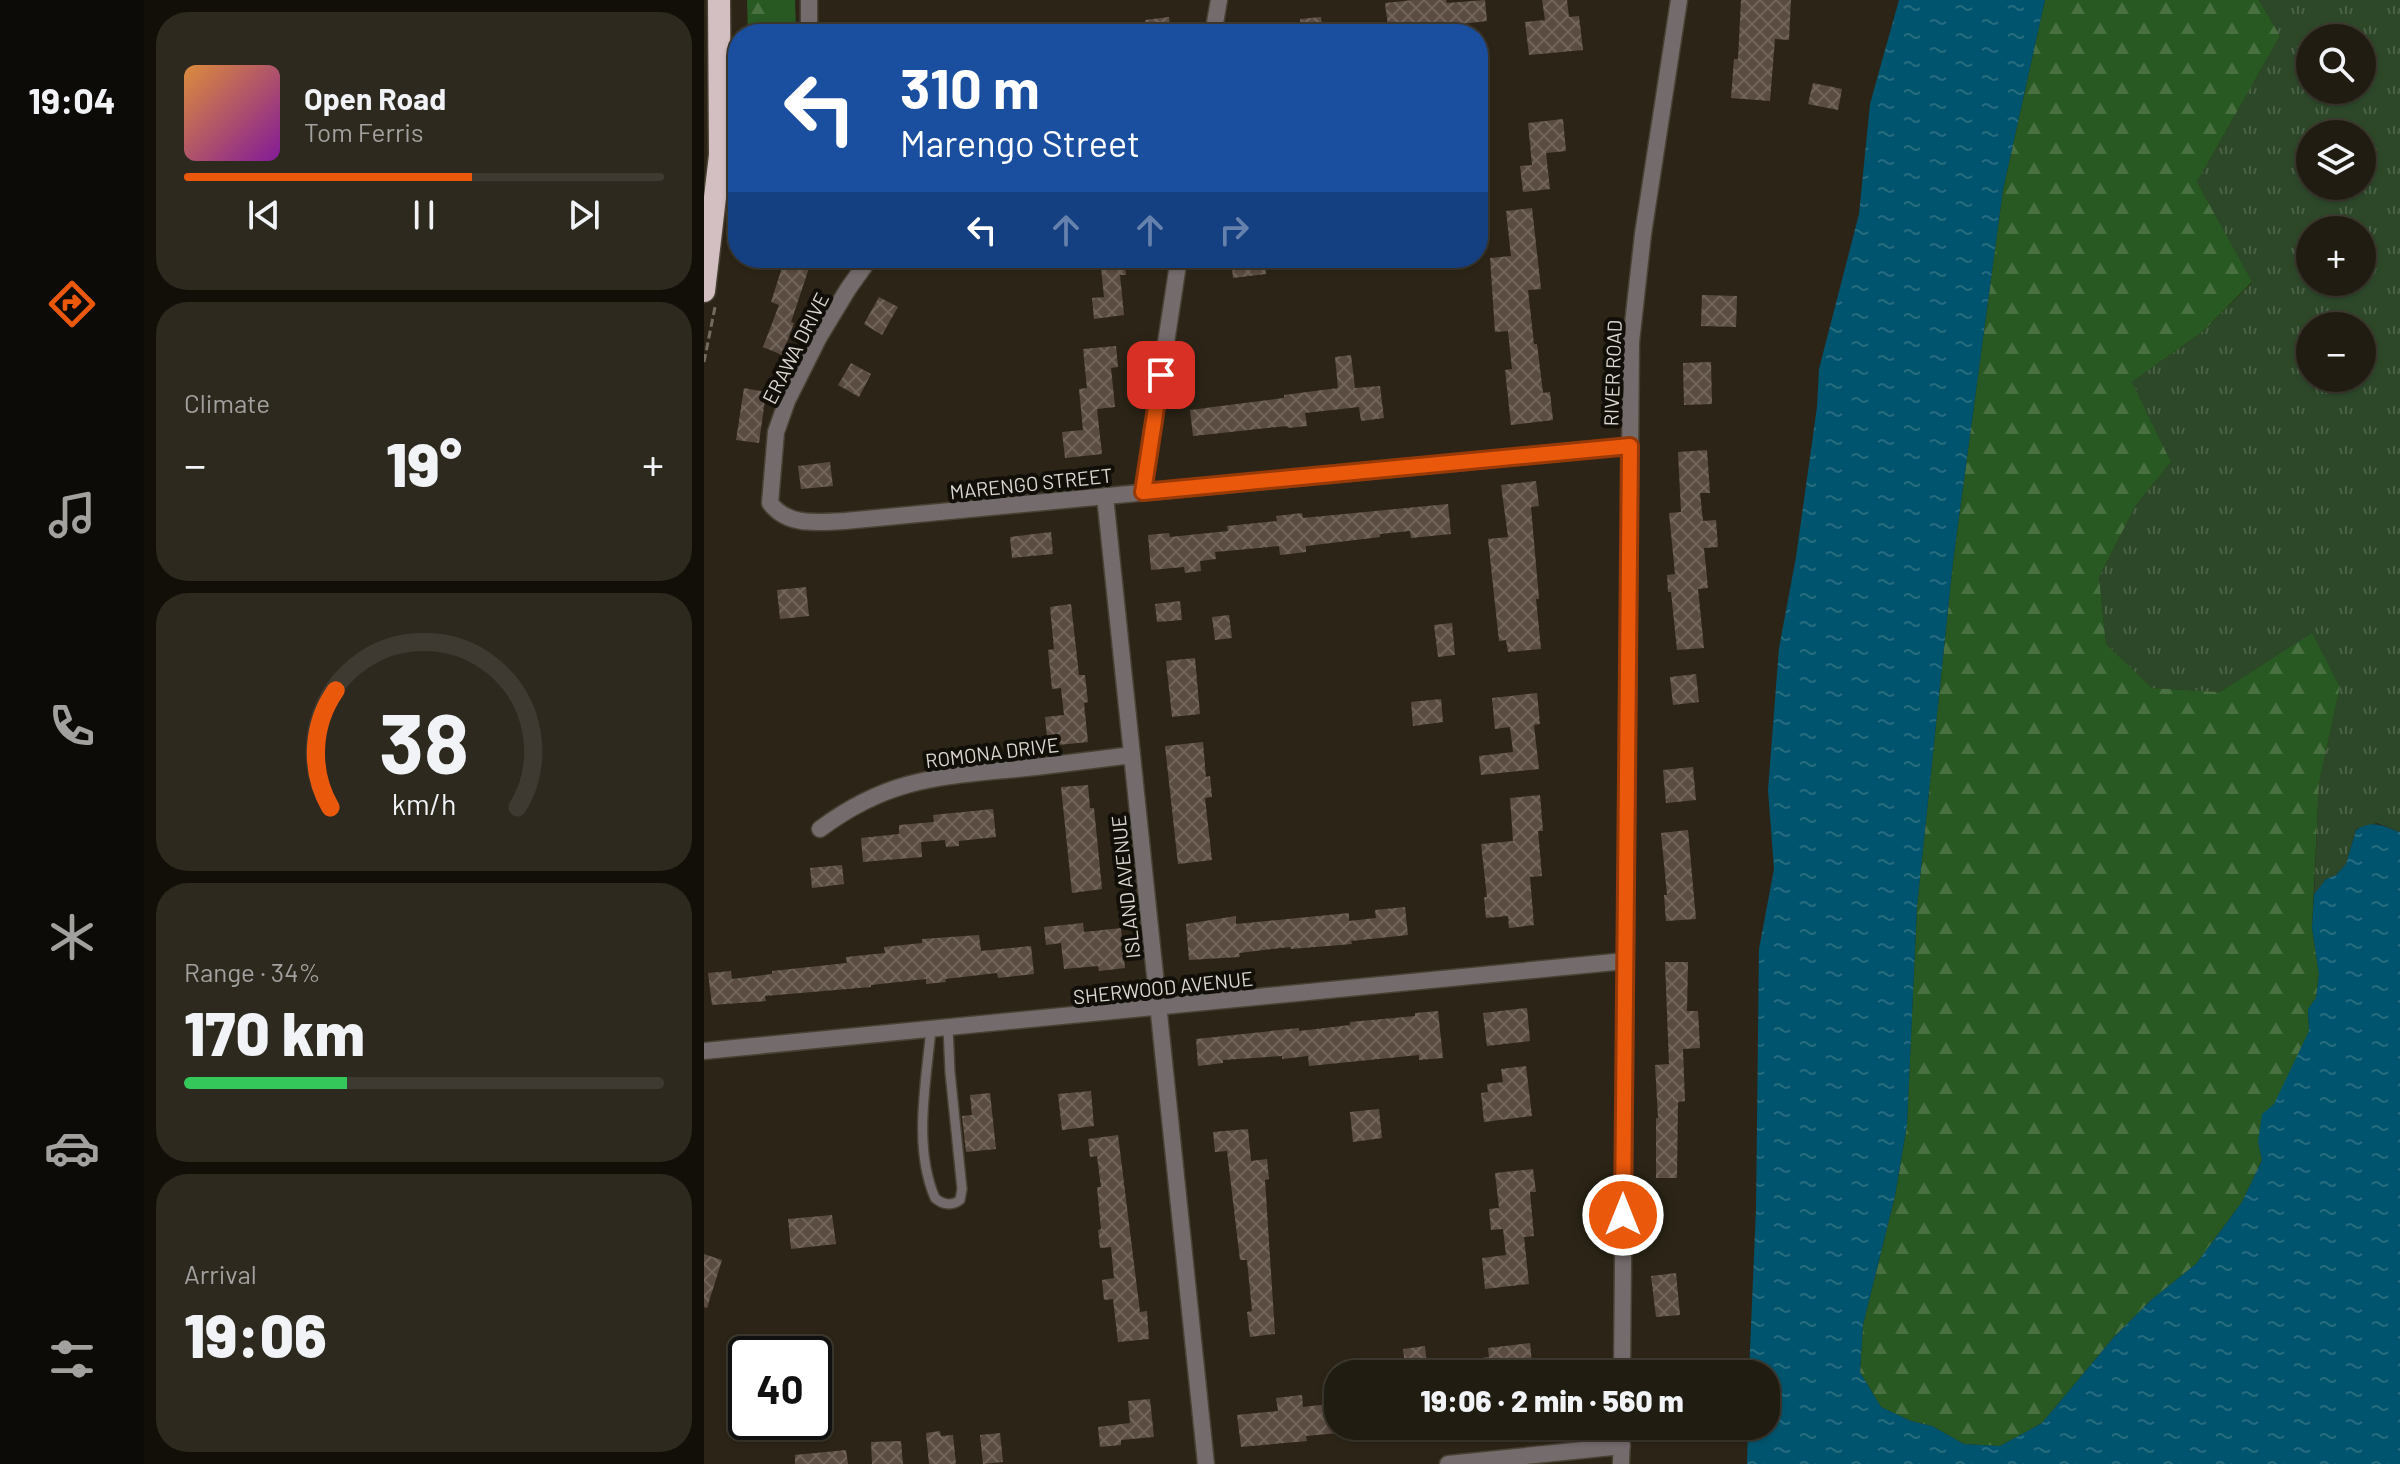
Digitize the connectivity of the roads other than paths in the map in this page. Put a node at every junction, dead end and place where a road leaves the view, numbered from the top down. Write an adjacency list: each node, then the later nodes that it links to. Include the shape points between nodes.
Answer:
1 (719, 0): 7 (highway, via 720,155)
2 (1219, 0): 4 (street)
3 (1679, 0): 8 (street, RIVER ROAD, via 1636,288)
4 (1215, 24)
5 (863, 268): 11 (street, ERAWA DRIVE, via 787,401 776,432 770,503)
6 (1177, 268): 9 (street)
7 (704, 291)
8 (1630, 446): 9 (street, MARENGO STREET); 14 (street, RIVER ROAD)
9 (1143, 492): 10 (street, MARENGO STREET)
10 (1105, 496): 11 (street, MARENGO STREET, via 845,521 792,520); 12 (street, ISLAND AVENUE)
11 (775, 510)
12 (1132, 755): 13 (street, ROMONA DRIVE, via 925,779 847,809); 15 (street, ISLAND AVENUE)
13 (820, 829)
14 (1625, 961): 15 (street, SHERWOOD AVENUE); 19 (street, RIVER ROAD)
15 (1158, 1007): 16 (street, SHERWOOD AVENUE); 22 (street, ISLAND AVENUE)
16 (948, 1028): 17 (street, SHERWOOD AVENUE); 17 (lane, via 962,1189 955,1204 935,1198 926,1161 923,1115)
17 (931, 1029): 18 (street, SHERWOOD AVENUE)
18 (704, 1051)
19 (1622, 1360)
20 (1622, 1440): 21 (street)
21 (1622, 1446): 23 (street); 24 (street)
22 (1206, 1464)
23 (1448, 1464)
24 (1621, 1464)

